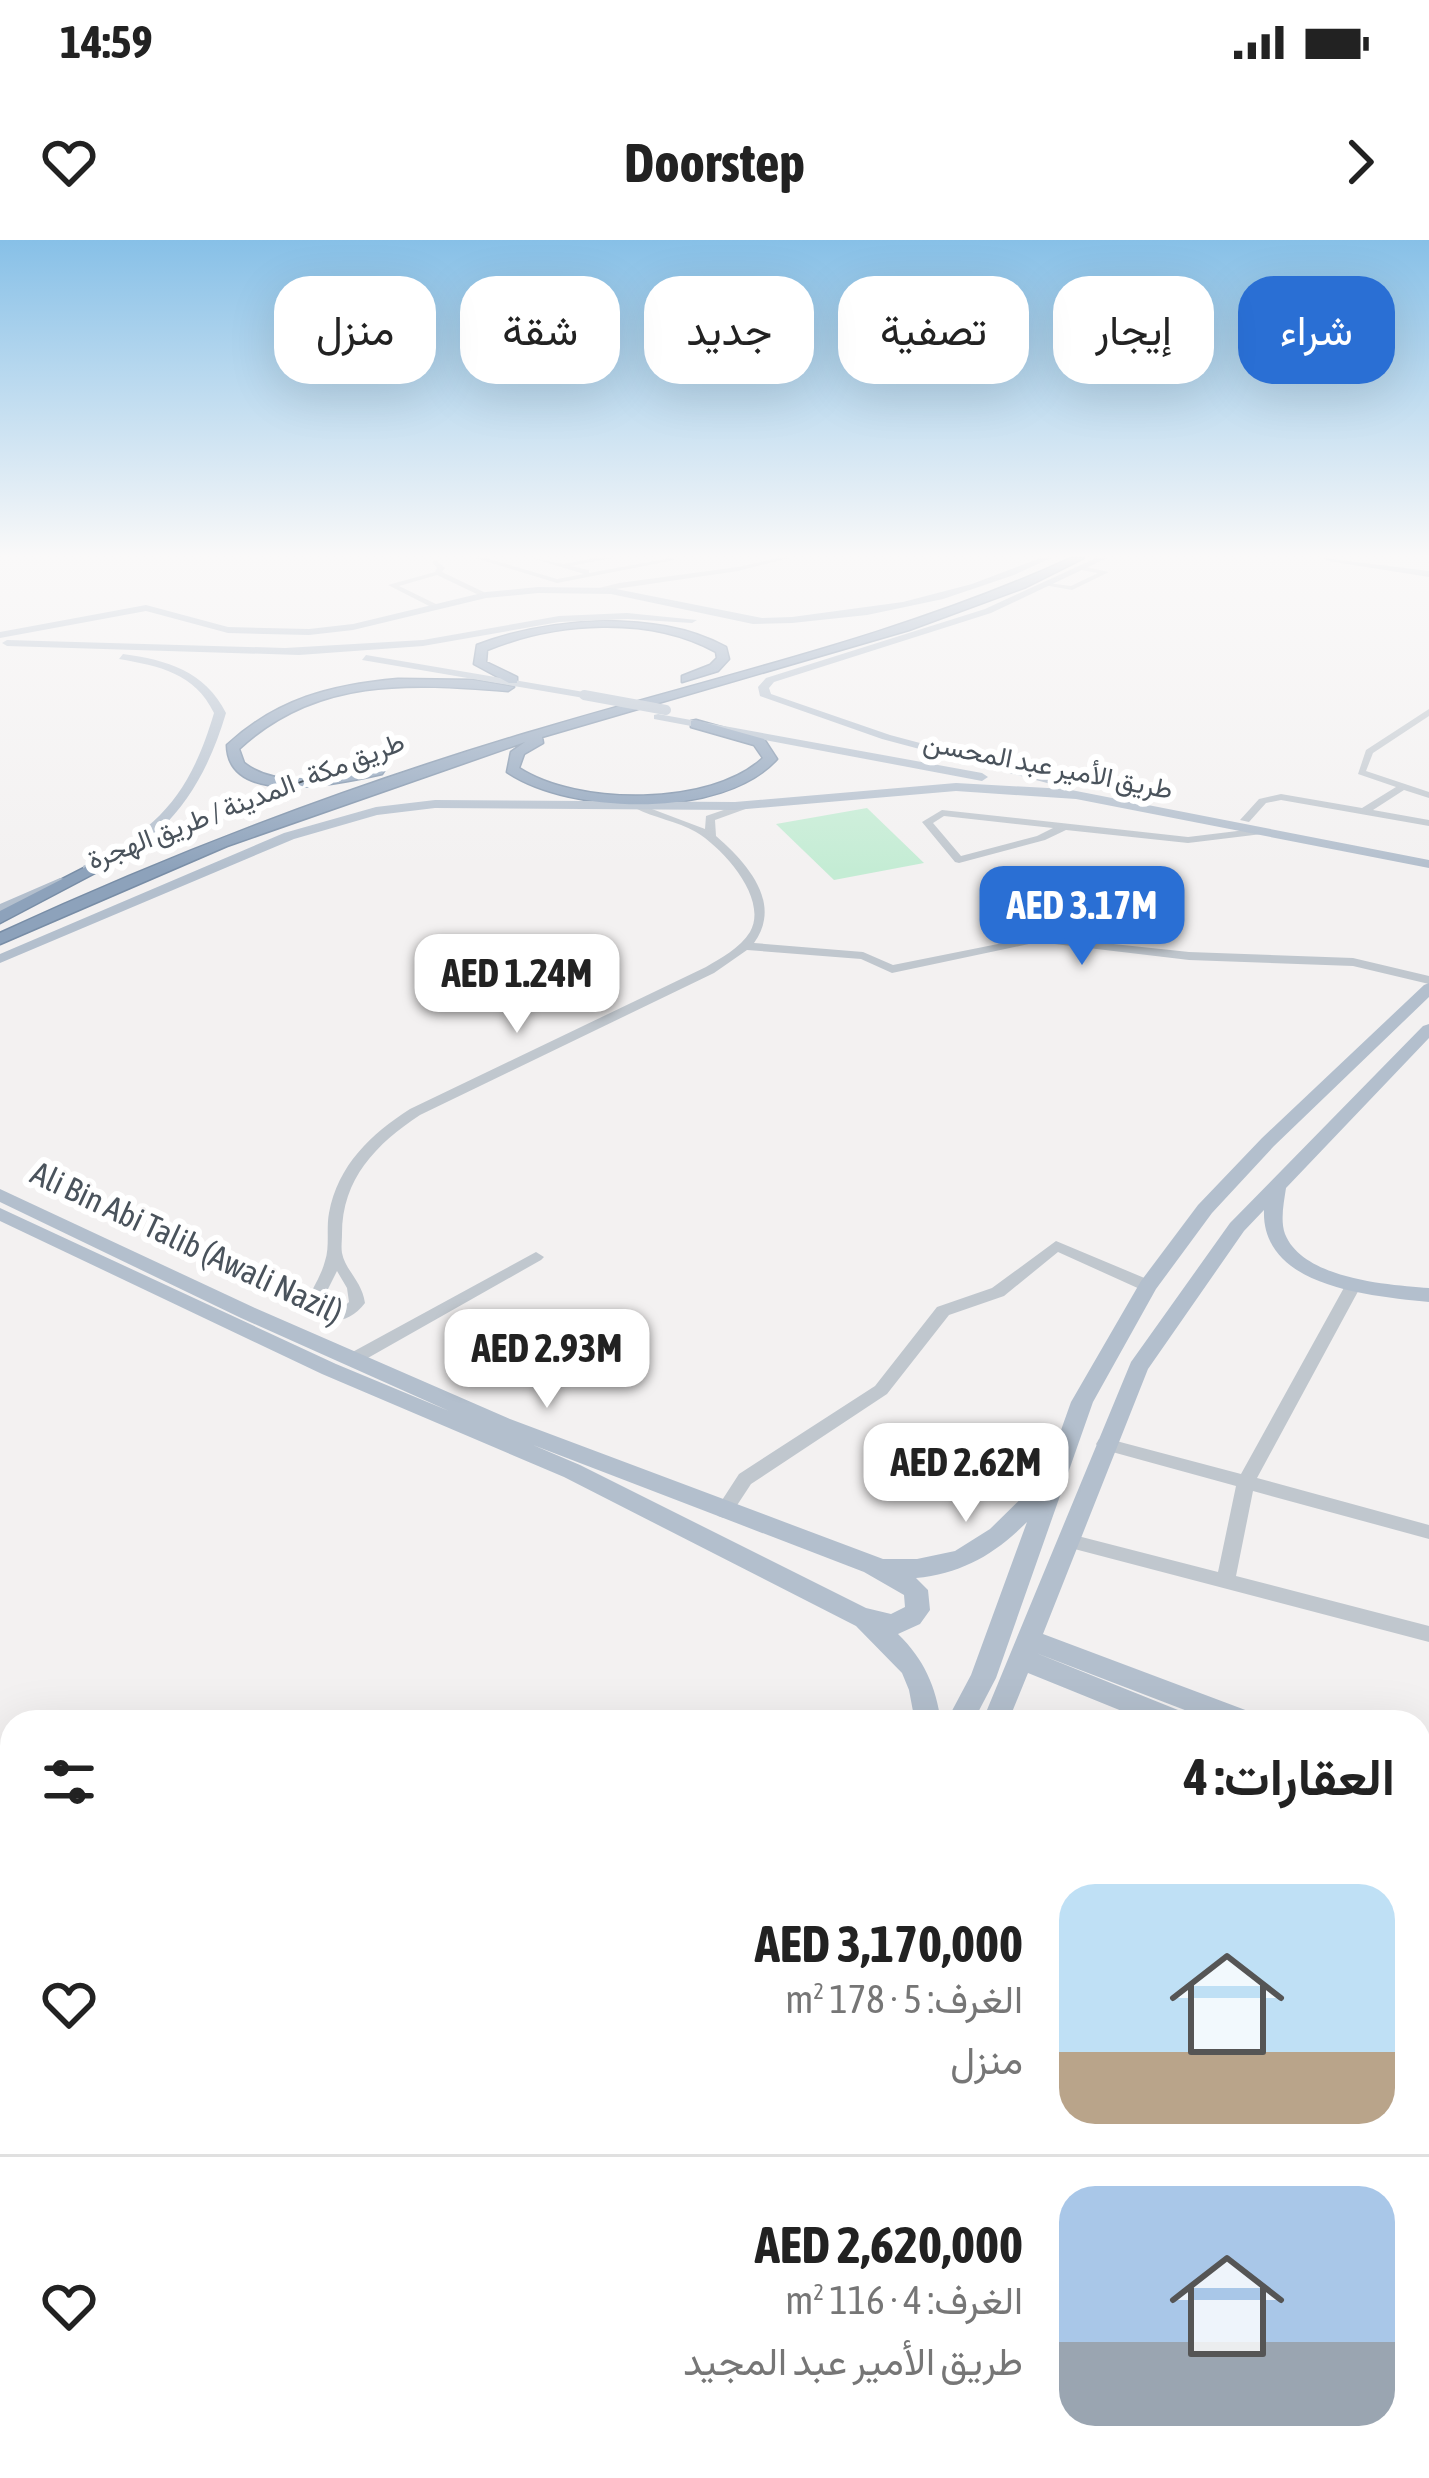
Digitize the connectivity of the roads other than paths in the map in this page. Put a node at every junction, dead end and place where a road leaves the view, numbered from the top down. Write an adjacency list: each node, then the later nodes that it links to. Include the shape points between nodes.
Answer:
1 (155, 662): 30 (main road, via 207,687 220,713 176,815)
2 (346, 662): 11 (main road)
3 (397, 662): 11 (main road)
4 (481, 662): 11 (highway)
5 (719, 662): 12 (highway)
6 (758, 662): 12 (highway, طريق مكة - المدينة / طريق الهجرة)
7 (791, 662): 15 (highway, طريق مكة - المدينة / طريق الهجرة)
8 (817, 662): 10 (main road)
9 (825, 662): 10 (main road)
10 (793, 673): 19 (main road, via 770,680 762,692)
11 (515, 685): 14 (main road, bridge); 17 (highway, via 352,688 263,718 232,748 242,770 288,783)
12 (656, 691): 17 (highway, طريق مكة - المدينة / طريق الهجرة)
13 (1429, 712): 18 (street, via 1382,742 1360,772)
14 (662, 713): 16 (main road, طريق الأمير عبد المحسن); 19 (main road, طريق الأمير عبد المحسن)
15 (570, 724): 16 (highway, via 518,752 512,769 519,777 582,796 665,796 732,788 764,771 770,759 759,742); 33 (highway, طريق مكة - المدينة / طريق الهجرة, via 333,800)
16 (697, 724): 19 (main road, طريق الأمير عبد المحسن)
17 (403, 766): 32 (highway, طريق مكة - المدينة / طريق الهجرة)
18 (1404, 786): 20 (street); 23 (street)
19 (1076, 791): 21 (main road, via 956,787); 24 (main road, طريق الأمير عبد المحسن); 27 (main road, طريق الأمير عبد المحسن)
20 (1429, 795)
21 (748, 805): 22 (main road); 28 (street, via 710,818)
22 (640, 808): 28 (street); 35 (main road, via 436,804 328,821)
23 (1363, 812): 24 (street, via 1276,797); 25 (street)
24 (1246, 820): 29 (main road, طريق الأمير عبد المحسن)
25 (1429, 824)
26 (1065, 826): 26 (street, via 942,812 927,822 959,860); 27 (street, via 1187,840)
27 (1262, 831): 31 (main road, طريق الأمير عبد المحسن)
28 (712, 837): 34 (street, via 762,910)
29 (1429, 855)
30 (107, 861): 32 (highway)
31 (1429, 864)
32 (0, 917)
33 (0, 939)
34 (746, 946): 36 (street, via 863,956 892,969 1038,939 1353,962); 42 (street, Ali Bin Abi Talib (Awali Nazil), via 383,1132 342,1187)
35 (0, 959)
36 (1429, 984): 44 (main road, via 1205,1209)
37 (1429, 1029): 38 (main road)
38 (1277, 1183): 43 (main road, via 1278,1240 1299,1262); 47 (main road, via 1138,1367)
39 (0, 1195): 46 (main road, Ali Bin Abi Talib (Awali Nazil))
40 (0, 1214): 55 (main road, Ali Bin Abi Talib (Awali Nazil), via 329,1369 572,1471)
41 (536, 1257): 46 (street)
42 (334, 1258)
43 (1354, 1284): 45 (main road); 49 (street)
44 (1148, 1286): 48 (main road, via 1082,1402); 50 (street, via 1055,1246 998,1292 943,1311 880,1390 745,1479)
45 (1429, 1295)
46 (353, 1359): 50 (main road, Ali Bin Abi Talib (Awali Nazil))
47 (1105, 1444): 49 (street); 52 (main road)
48 (1052, 1480): 53 (main road, via 976,1555 929,1569); 59 (main road)
49 (1245, 1484): 51 (street); 54 (street)
50 (724, 1510): 53 (main road, Ali Bin Abi Talib (Awali Nazil))
51 (1429, 1532)
52 (1070, 1540): 54 (street); 57 (main road)
53 (873, 1565): 55 (main road, Ali Bin Abi Talib (Awali Nazil), via 916,1590 918,1610 897,1626)
54 (1226, 1581): 56 (street)
55 (858, 1616): 58 (main road, via 906,1654)
56 (1429, 1634)
57 (1026, 1650): 60 (main road); 61 (main road); 62 (main road)
58 (926, 1710)
59 (965, 1710)
60 (1000, 1710)
61 (1154, 1710)
62 (1210, 1710)

